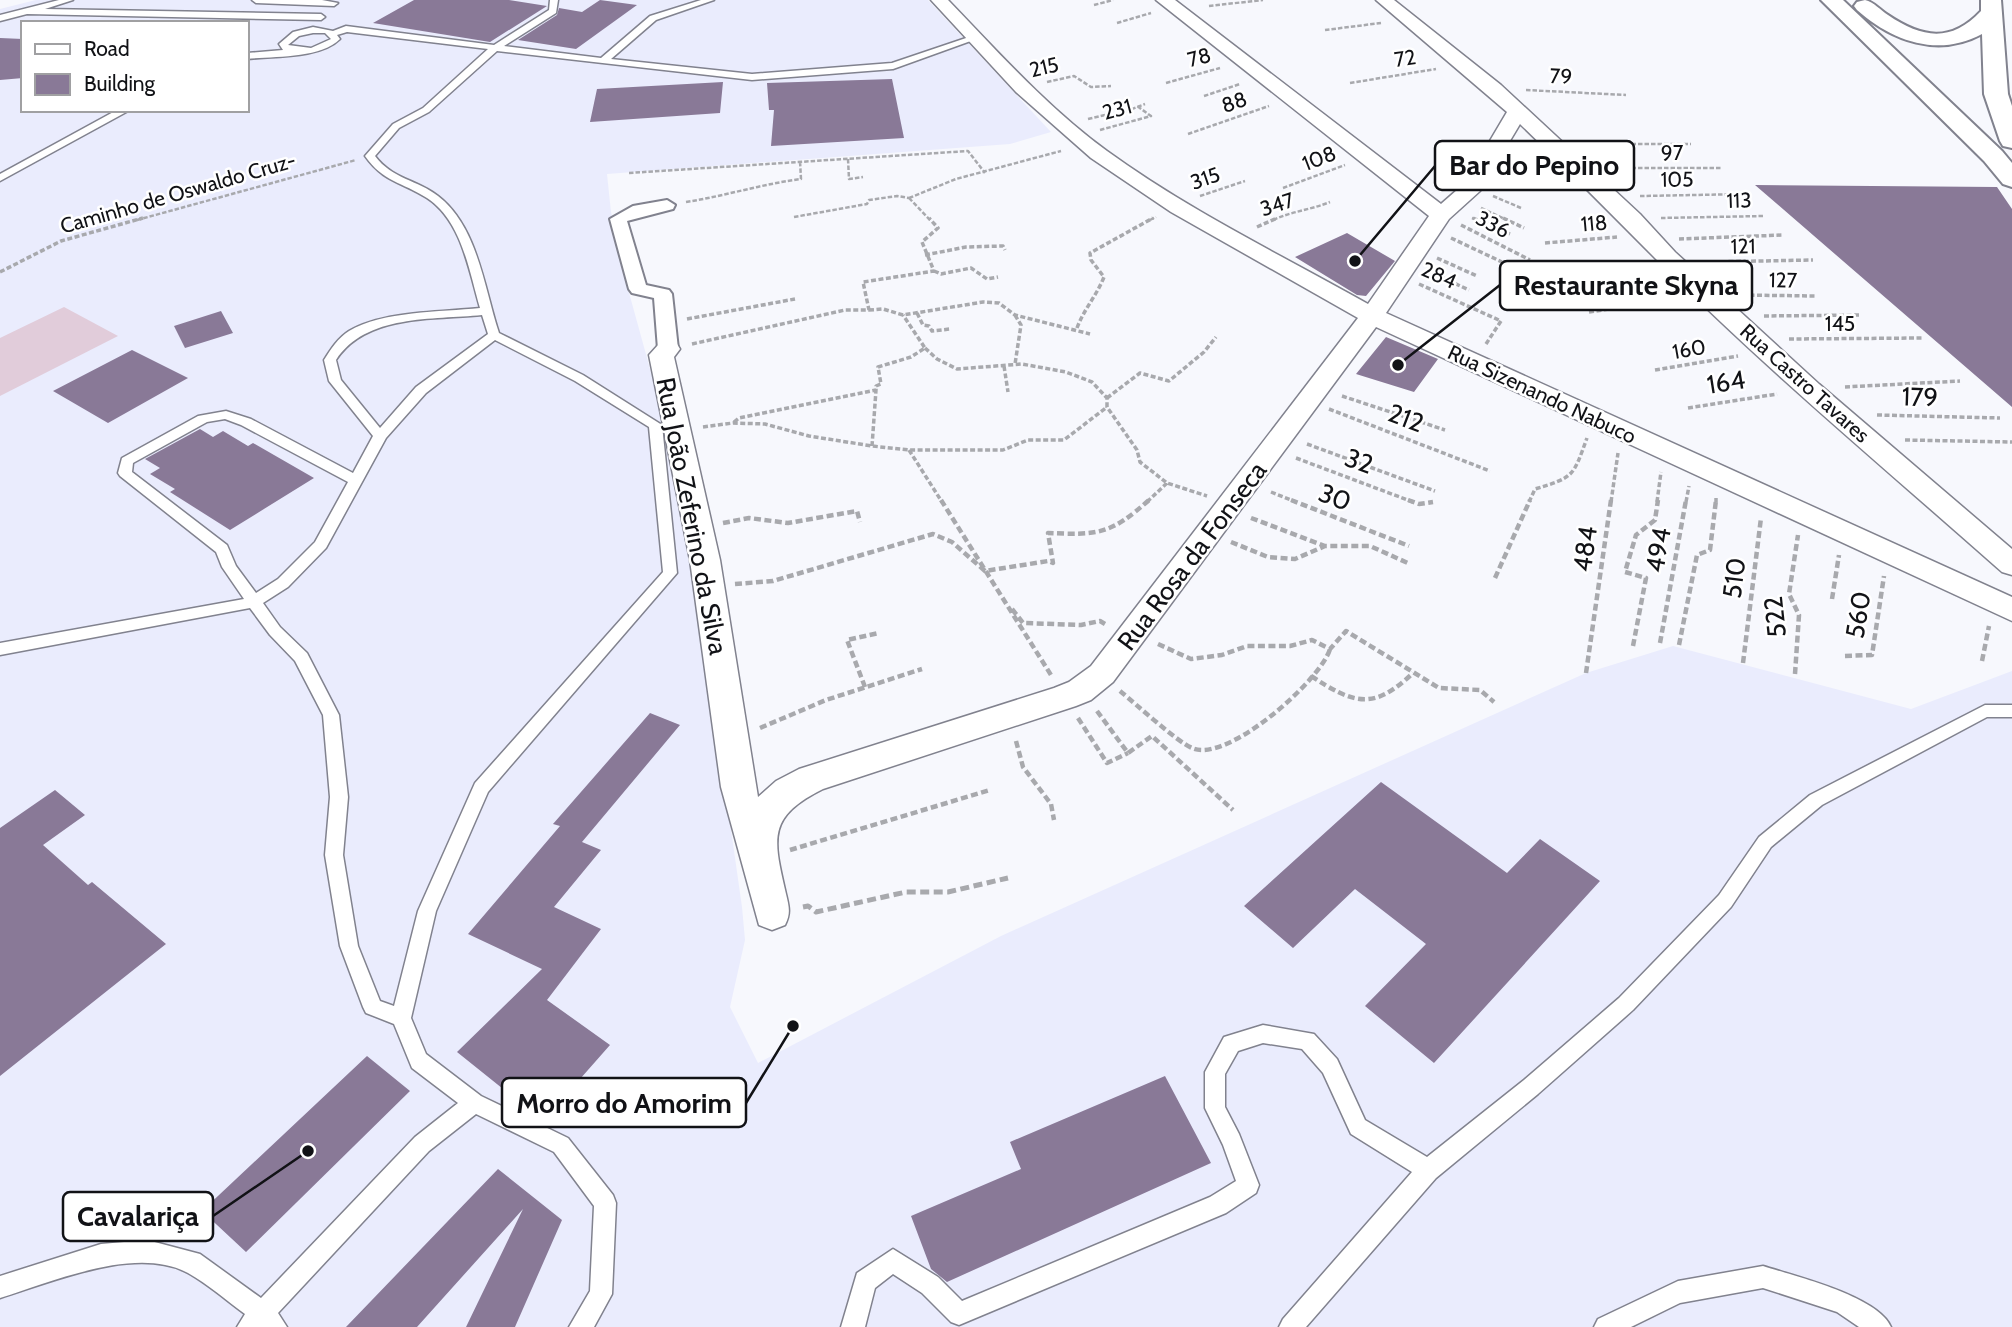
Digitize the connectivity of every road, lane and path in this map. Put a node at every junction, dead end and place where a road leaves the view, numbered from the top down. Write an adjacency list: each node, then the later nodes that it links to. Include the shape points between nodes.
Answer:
1 (69, 0): 16 (lane)
2 (256, 0): 11 (lane)
3 (554, 0): 25 (lane, via 553,11)
4 (710, 0): 28 (lane, via 653,18)
5 (939, 0): 24 (street, Rua Sizenando Nabuco)
6 (1113, 0): 13 (path)
7 (1263, 0): 14 (path)
8 (1384, 0): 19 (street, Rua Castro Tavares)
9 (1831, 0): 59 (highway)
10 (1857, 0): 15 (highway, via 1886,27 1929,39 1955,39 1973,33)
11 (335, 1): 18 (lane)
12 (1168, 3): 20 (path); 29 (street)
13 (1094, 5)
14 (1209, 6)
15 (1990, 8): 46 (highway, via 1996,94)
16 (27, 11): 17 (lane); 18 (lane)
17 (0, 18)
18 (321, 18): 21 (lane)
19 (1410, 20): 22 (path); 30 (street, Rua Castro Tavares)
20 (1117, 23)
21 (313, 30): 23 (lane); 26 (lane, via 285,40 285,47)
22 (1325, 30)
23 (333, 37): 25 (lane, via 369,30); 26 (lane, via 321,48)
24 (975, 38): 28 (lane, via 893,66 752,77); 35 (street, Rua Sizenando Nabuco)
25 (495, 48): 28 (lane); 49 (lane, via 426,110 396,126)
26 (295, 51): 27 (lane)
27 (248, 56)
28 (604, 60)
29 (1240, 61): 31 (street); 32 (path, 78)
30 (1465, 64): 33 (path, 72); 36 (street, Rua Castro Tavares)
31 (1261, 77): 38 (path); 39 (street)
32 (1166, 83)
33 (1350, 83)
34 (1111, 86): 35 (path, 215, via 1091,88 1074,76)
35 (1023, 88): 45 (street, Rua Sizenando Nabuco)
36 (1494, 89): 37 (path, 79); 43 (street, Rua Castro Tavares)
37 (1626, 95)
38 (1204, 96)
39 (1290, 99): 44 (path, 88); 50 (street)
40 (1145, 104): 41 (path, 231)
41 (1137, 106): 45 (path, 231, via 1109,114); 45 (path, 231, via 1151,116)
42 (121, 112): 58 (lane)
43 (1517, 112): 47 (street, Rua Castro Tavares); 68 (street, Rua Rosa da Fonseca)
44 (1188, 134)
45 (1074, 135): 56 (path); 67 (street, Rua Sizenando Nabuco)
46 (2012, 141)
47 (1553, 144): 48 (path); 53 (street, Rua Castro Tavares)
48 (1691, 144)
49 (370, 156): 86 (path, Caminho de Oswaldo Cruz-, via 61,242); 94 (lane, via 378,171 439,202 451,217 463,236)
50 (1365, 157): 61 (path, 108); 68 (street)
51 (848, 159): 52 (path); 56 (path, via 968,150); 57 (path, via 849,179)
52 (800, 161): 55 (path); 66 (path, via 801,179)
53 (1580, 168): 54 (path, 97); 63 (street, Rua Castro Tavares)
54 (1722, 168)
55 (629, 173)
56 (985, 173): 64 (path)
57 (863, 177)
58 (0, 178)
59 (2012, 179)
60 (1245, 181): 67 (path, 315)
61 (1283, 188)
62 (1746, 194): 63 (path, 105)
63 (1608, 196): 73 (street, Rua Castro Tavares)
64 (909, 198): 71 (path, via 897,196); 79 (path, via 938,228 922,242)
65 (1330, 202): 76 (path, 347, via 1305,212 1296,210)
66 (667, 205): 107 (street, Rua João Zeferino da Silva, via 618,219 638,289 663,294)
67 (1177, 206): 76 (street, Rua Sizenando Nabuco); 104 (path, 315, via 1090,253 1104,282 1087,303)
68 (1452, 208): 69 (path); 72 (path); 74 (path); 80 (path, 336); 82 (path); 84 (street, Rua Rosa da Fonseca)
69 (1521, 208)
70 (1763, 216): 73 (path, 113)
71 (794, 217)
72 (1524, 228)
73 (1643, 231): 75 (path, 121); 77 (path, 118); 83 (street, Rua Castro Tavares)
74 (1510, 234)
75 (1783, 235)
76 (1234, 238): 99 (street, Rua Sizenando Nabuco)
77 (1545, 243)
78 (1005, 250): 79 (path, via 989,245)
79 (925, 255): 85 (path)
80 (1530, 260)
81 (1813, 260): 83 (path, 121)
82 (1502, 262)
83 (1674, 262): 90 (street, Rua Castro Tavares)
84 (1411, 264): 87 (path); 89 (path); 99 (street, Rua Rosa da Fonseca); 102 (path, 284)
85 (933, 271): 88 (path, via 941,274 971,268 987,279); 93 (path, via 863,282)
86 (0, 272)
87 (1477, 276)
88 (998, 277)
89 (1469, 290)
90 (1708, 294): 91 (path, 127); 95 (path, 127); 100 (street, Rua Castro Tavares)
91 (1815, 296)
92 (795, 299): 107 (path)
93 (869, 310): 97 (path); 107 (path)
94 (485, 311): 106 (lane); 130 (lane, via 373,325 339,345 330,360 335,381)
95 (1589, 312)
96 (917, 313): 97 (path); 98 (path, via 983,302 1006,306); 103 (path, via 932,331)
97 (903, 315): 111 (path)
98 (1015, 315): 104 (path); 112 (path, via 1021,325)
99 (1373, 316): 119 (street, Rua Rosa da Fonseca); 125 (street, Rua Sizenando Nabuco)
100 (1732, 316): 101 (path); 110 (street, Rua Castro Tavares)
101 (1861, 316)
102 (1501, 321)
103 (950, 328)
104 (1077, 328): 105 (path)
105 (1090, 334)
106 (495, 335): 130 (lane, via 421,390); 192 (lane, via 579,378 655,425 670,573 481,788 427,911)
107 (667, 336): 128 (street, Rua João Zeferino da Silva, via 661,355)
108 (1216, 337): 120 (path, via 1169,381 1140,373)
109 (1923, 338): 110 (path, 145)
110 (1763, 345): 114 (path, 160); 116 (street, Rua Castro Tavares)
111 (925, 348): 113 (path, via 940,364 962,371); 117 (path, via 911,358 878,367 881,384)
112 (1015, 364): 113 (path); 120 (path, via 1091,381)
113 (1004, 366): 118 (path)
114 (1655, 370)
115 (1960, 381): 116 (path, 164)
116 (1810, 388): 122 (path, 164); 123 (street, Rua Castro Tavares)
117 (876, 390): 126 (path, via 739,418); 134 (path)
118 (1008, 392)
119 (1313, 395): 127 (path); 132 (street, Rua Rosa da Fonseca); 138 (path, 212)
120 (1107, 398): 121 (path)
121 (1107, 407): 135 (path, via 1064,440 1028,440 1003,450); 141 (path, via 1137,450 1140,463)
122 (1688, 408)
123 (1838, 414): 124 (path, 179); 131 (street, Rua Castro Tavares)
124 (2000, 418)
125 (1596, 420): 129 (street, Rua Sizenando Nabuco); 157 (path, via 1574,473 1535,489)
126 (733, 423): 128 (path); 134 (path, via 765,424)
127 (1445, 430)
128 (678, 431): 148 (street, Rua João Zeferino da Silva)
129 (1621, 431): 136 (street, Rua Sizenando Nabuco); 175 (path, 484)
130 (380, 436): 140 (lane)
131 (1866, 439): 133 (path); 155 (street, Rua Castro Tavares)
132 (1278, 442): 142 (path); 144 (street, Rua Rosa da Fonseca); 145 (path, 32, via 1419,504)
133 (2012, 442)
134 (872, 446): 135 (path)
135 (909, 450): 156 (path)
136 (1663, 451): 137 (street, Rua Sizenando Nabuco); 167 (path, 494, via 1654,520 1643,524 1630,545 1625,572 1646,578)
137 (1693, 464): 139 (street, Rua Sizenando Nabuco); 165 (path, 494)
138 (1490, 471)
139 (1718, 476): 143 (street, Rua Sizenando Nabuco); 166 (path, 494, via 1710,550 1697,555)
140 (355, 480): 160 (lane, via 321,545 284,583); 160 (lane, via 226,415 203,419 127,461 125,473 222,549)
141 (1167, 483): 144 (path); 156 (path, via 1129,518 1095,535 1048,533 1053,563)
142 (1435, 491)
143 (1763, 497): 146 (street, Rua Sizenando Nabuco); 172 (path, 510)
144 (1235, 499): 149 (street, Rua Rosa da Fonseca); 151 (path); 152 (path, 30)
145 (1433, 502)
146 (1801, 515): 150 (street, Rua Sizenando Nabuco); 176 (path, 522, via 1789,594 1799,615)
147 (860, 522): 148 (path, via 856,511 788,523 749,518)
148 (698, 527): 158 (street, Rua João Zeferino da Silva)
149 (1209, 534): 151 (path, via 1268,557 1295,559); 164 (street, Rua Rosa da Fonseca)
150 (1842, 534): 153 (street, Rua Sizenando Nabuco); 159 (path)
151 (1325, 546): 154 (path, via 1370,546)
152 (1409, 546)
153 (1887, 555): 162 (street, Rua Sizenando Nabuco); 170 (path, 560, via 1872,655)
154 (1410, 564)
155 (2012, 565)
156 (985, 571): 158 (path, via 952,542 933,534 773,581); 179 (path)
157 (1495, 578)
158 (710, 586): 183 (street, Rua João Zeferino da Silva)
159 (1832, 599)
160 (254, 602): 168 (lane); 192 (lane, via 301,657 331,715 339,797 334,855 349,946 373,1007)
161 (1011, 607): 164 (path, via 1023,623 1044,620 1084,626 1101,621)
162 (2003, 607): 171 (path)
163 (879, 633): 178 (path, via 847,640)
164 (1133, 636): 169 (path, via 1191,659 1247,646 1290,646 1312,640); 179 (street, Rua Rosa da Fonseca)
165 (1660, 643)
166 (1679, 645)
167 (1633, 646)
168 (0, 649)
169 (1330, 649): 174 (path, via 1346,631); 177 (path)
170 (1845, 656)
171 (1983, 661)
172 (1743, 663)
173 (922, 669): 178 (path)
174 (1413, 673): 177 (path, via 1380,700 1347,699); 180 (path, via 1439,688 1480,690)
175 (1586, 673)
176 (1795, 674)
177 (1311, 676): 179 (path, via 1244,737 1206,751 1193,749)
178 (865, 687): 183 (path)
179 (1082, 688): 182 (street); 184 (path); 184 (path, via 1107,763)
180 (1494, 702)
181 (2012, 712): 194 (lane, via 1984,710 1816,800 1765,842 1725,901 1626,1004)
182 (1012, 715): 187 (path, via 1023,767 1051,804); 188 (street, via 785,791 768,806)
183 (730, 740): 188 (street, Rua João Zeferino da Silva, via 738,787)
184 (1128, 753): 186 (path, via 1152,736)
185 (990, 790): 189 (path, via 788,851)
186 (1233, 810)
187 (1054, 820)
188 (757, 846): 191 (street, Rua João Zeferino da Silva)
189 (785, 863)
190 (1008, 878): 191 (path, via 948,892 906,892 816,912 808,906)
191 (772, 914)
192 (401, 1018): 193 (lane, via 419,1061)
193 (474, 1103): 196 (lane, via 422,1144); 197 (lane, via 561,1145 605,1203 601,1294)
194 (1429, 1170): 198 (lane, via 1357,1127 1330,1066 1307,1041 1263,1034 1231,1044 1215,1072 1215,1108 1233,1141 1248,1185 1218,1205 959,1314 930,1285 894,1260 865,1281); 199 (lane)
195 (0, 1287): 196 (lane, via 101,1255 147,1251 192,1262)
196 (262, 1322)
197 (581, 1327)
198 (853, 1327)
199 (1290, 1327)
200 (1606, 1327): 201 (lane, via 1678,1292 1763,1276 1843,1303)
201 (1879, 1327)

